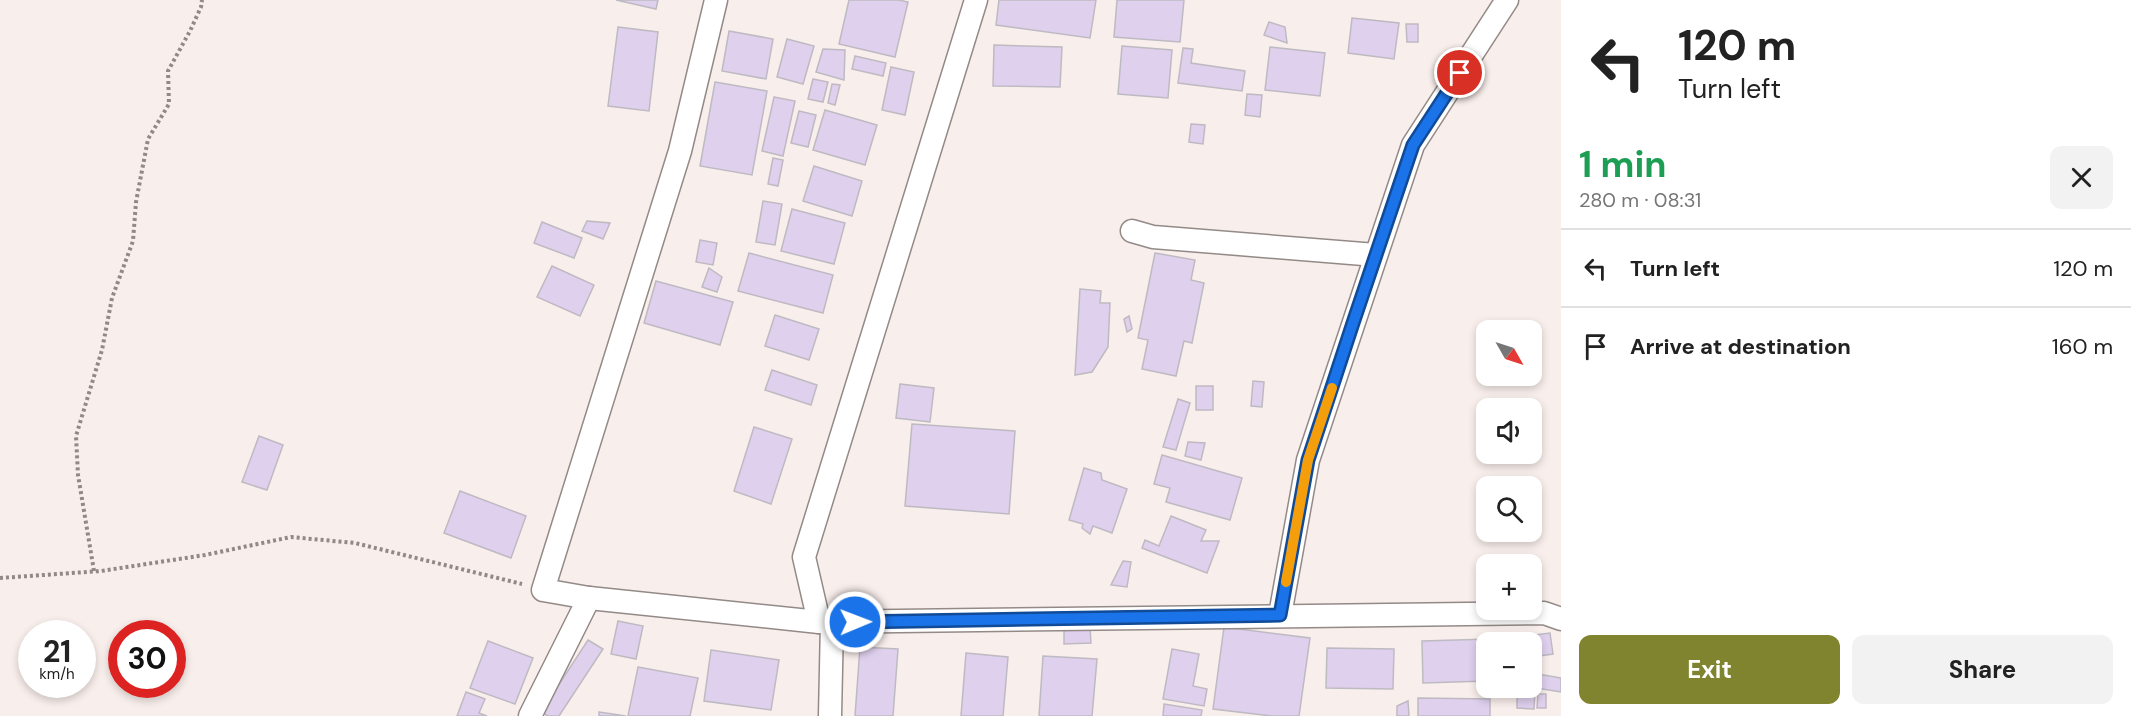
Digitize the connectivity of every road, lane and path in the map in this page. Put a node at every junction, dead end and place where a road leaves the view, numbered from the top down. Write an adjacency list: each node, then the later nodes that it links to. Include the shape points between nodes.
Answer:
1 (202, 0): 7 (path, via 168,71 169,104 148,139 132,241 112,298 102,350 76,436 78,475)
2 (716, 0): 9 (street, via 680,151)
3 (976, 0): 13 (street, via 804,557)
4 (1508, 0): 6 (street, via 1413,145)
5 (1132, 231): 6 (street, via 1153,237)
6 (1376, 255): 11 (street, via 1308,460)
7 (94, 571): 8 (path); 9 (path, via 205,555 291,537 355,543)
8 (0, 578)
9 (543, 590): 10 (street)
10 (589, 598): 13 (street); 14 (street)
11 (1280, 615): 12 (street, via 1544,613); 13 (street)
12 (1561, 619)
13 (825, 622): 15 (street)
14 (530, 716)
15 (830, 716)

